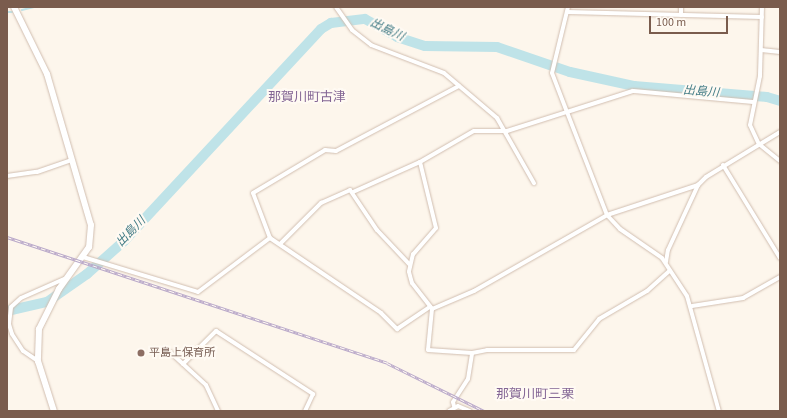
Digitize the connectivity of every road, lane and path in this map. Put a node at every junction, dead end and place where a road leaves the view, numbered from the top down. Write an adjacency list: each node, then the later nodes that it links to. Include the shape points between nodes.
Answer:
1 (14, 7): 16 (street, via 44,63)
2 (336, 7): 10 (street, via 344,20 371,44 444,73)
3 (681, 7): 6 (street)
4 (762, 7): 7 (street)
5 (568, 9): 6 (street); 12 (street, via 553,67)
6 (681, 15): 7 (street)
7 (762, 17): 8 (street)
8 (761, 50): 9 (street); 11 (street)
9 (780, 52)
10 (459, 86): 13 (street, via 497,118); 25 (street, via 336,151 325,150 252,193)
11 (754, 101): 12 (street, via 627,91); 15 (street, via 750,126)
12 (567, 112): 13 (street); 24 (street)
13 (507, 132): 18 (street, via 474,131); 21 (street)
14 (780, 132): 15 (street)
15 (759, 144): 17 (street); 19 (street)
16 (72, 160): 20 (street, via 37,172); 29 (street, via 91,225 91,239)
17 (780, 161)
18 (420, 162): 23 (street); 32 (street, via 436,228 413,254)
19 (723, 165): 22 (street); 28 (street)
20 (7, 176)
21 (534, 183)
22 (698, 185): 24 (street); 31 (street, via 668,250)
23 (353, 192): 26 (street, via 350,190 321,203); 32 (street, via 377,230)
24 (607, 215): 31 (street, via 620,230); 39 (street, via 474,291)
25 (270, 238): 26 (street); 29 (street, via 198,292)
26 (281, 243): 39 (street, via 291,256 380,313 397,329)
27 (780, 246): 28 (street)
28 (775, 249): 30 (street)
29 (83, 257): 35 (street)
30 (780, 258)
31 (666, 263): 33 (street)
32 (409, 264): 39 (street, via 412,283)
33 (669, 271): 37 (street); 41 (street, via 648,291 599,319 574,350 494,350)
34 (780, 277): 37 (street, via 743,298)
35 (67, 278): 38 (street, via 21,298); 42 (street, via 39,329)
36 (7, 304): 38 (street)
37 (692, 306): 50 (street)
38 (11, 307): 42 (street, via 9,324 12,334 23,351)
39 (431, 308): 41 (street, via 428,350)
40 (170, 352): 43 (street)
41 (472, 353): 44 (street, via 468,379 452,402)
42 (38, 361): 45 (street)
43 (183, 364): 46 (street, via 206,385); 47 (street, via 216,331 312,394)
44 (454, 406): 48 (street); 49 (street)
45 (54, 411)
46 (218, 411)
47 (305, 411)
48 (449, 411)
49 (470, 411)
50 (718, 411)

